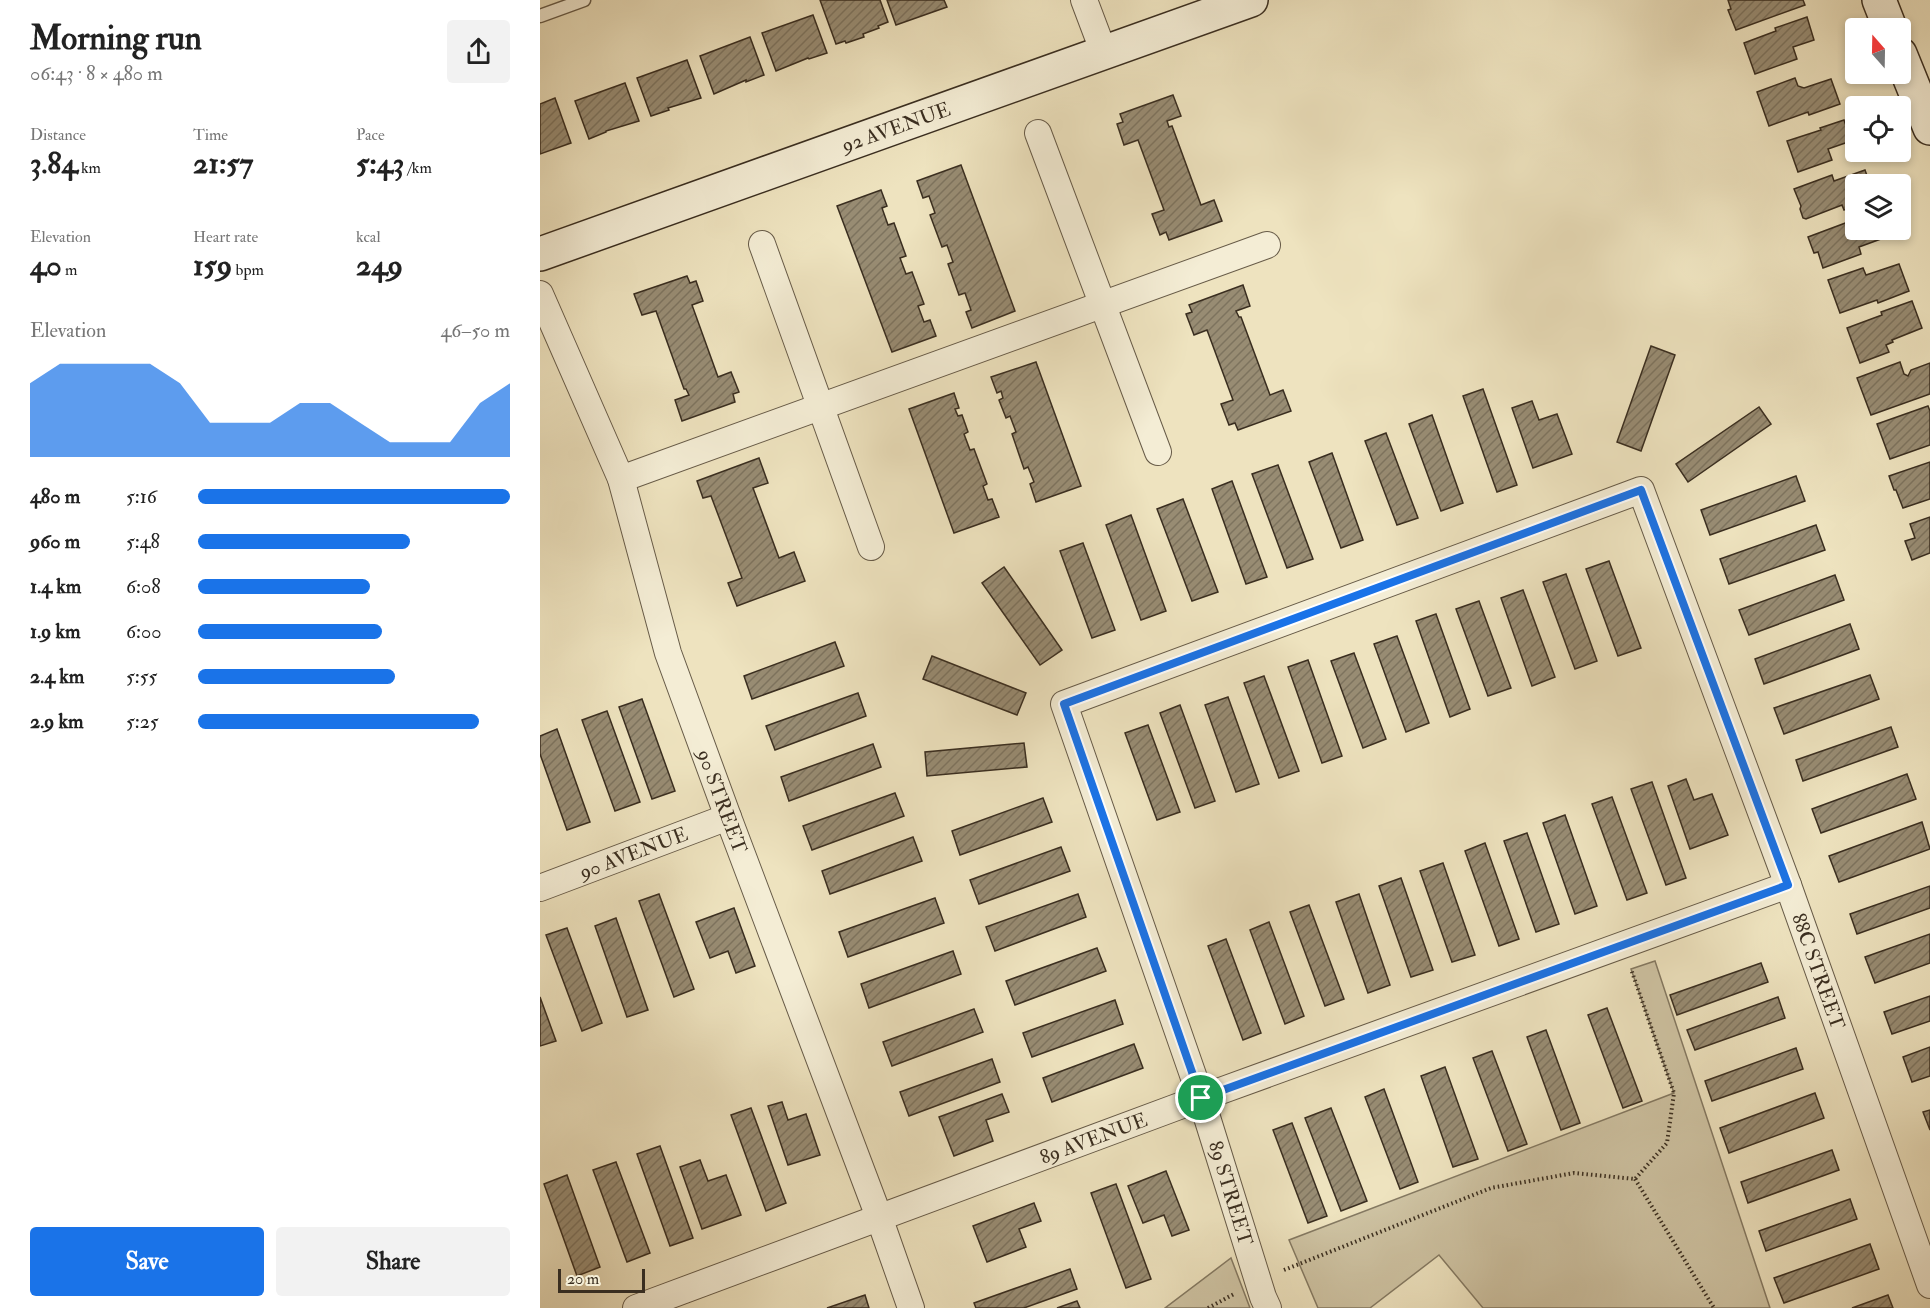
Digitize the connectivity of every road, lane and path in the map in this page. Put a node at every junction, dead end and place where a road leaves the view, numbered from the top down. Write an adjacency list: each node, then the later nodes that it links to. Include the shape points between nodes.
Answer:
1 (584, 0): 5 (lane)
2 (1084, 0): 7 (street)
3 (1251, 0): 7 (street, 92 AVENUE)
4 (1879, 0): 6 (street)
5 (540, 16)
6 (1886, 18)
7 (1104, 53): 13 (street, 92 AVENUE)
8 (1911, 81): 9 (street)
9 (1930, 128)
10 (1038, 133): 15 (street)
11 (762, 244): 16 (street)
12 (1267, 245): 15 (street)
13 (540, 254)
14 (540, 294): 18 (street, 90 STREET)
15 (1102, 304): 16 (street); 17 (street)
16 (821, 407): 18 (street); 19 (street)
17 (1158, 452)
18 (621, 479): 21 (street, 90 STREET, via 668,653)
19 (872, 547)
20 (1064, 704): 22 (street, 88C STREET, via 1641,490); 25 (street, 89 STREET)
21 (728, 817): 23 (street, 90 AVENUE); 27 (street, 90 STREET)
22 (1788, 885): 25 (street, 89 AVENUE); 29 (street, 88C STREET)
23 (540, 888)
24 (1631, 969): 26 (path, via 1674,1093 1667,1143)
25 (1201, 1098): 27 (street, 89 AVENUE); 28 (street, 89 STREET)
26 (1635, 1179): 28 (path, via 1574,1173 1491,1188); 34 (path)
27 (879, 1217): 30 (street, 89 AVENUE); 31 (street, 90 STREET)
28 (1258, 1280): 32 (path); 33 (street, 89 STREET)
29 (1930, 1285)
30 (636, 1308)
31 (911, 1308)
32 (1208, 1308)
33 (1268, 1308)
34 (1714, 1308)

